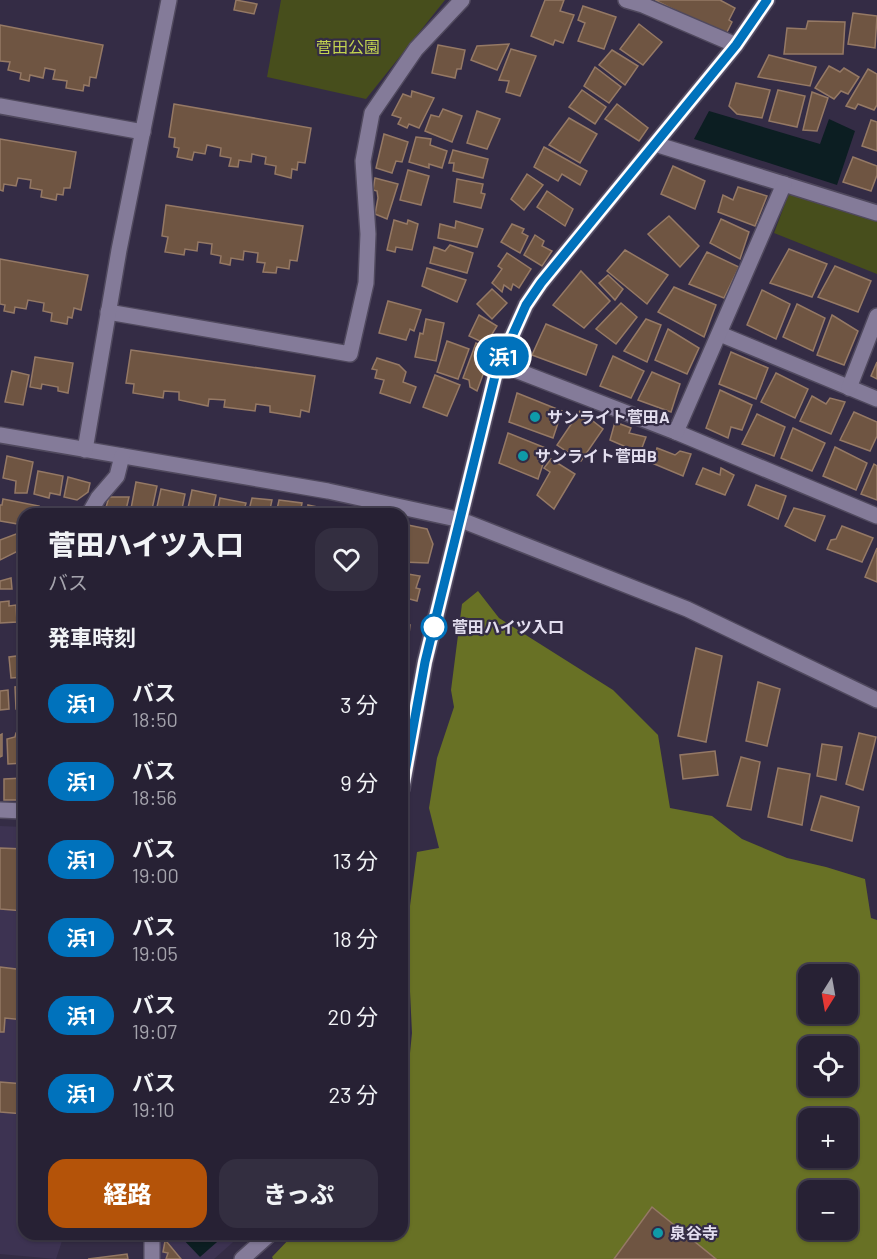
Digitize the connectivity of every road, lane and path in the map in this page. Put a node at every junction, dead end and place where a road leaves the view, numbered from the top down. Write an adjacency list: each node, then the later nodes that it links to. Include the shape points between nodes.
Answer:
1 (169, 0): 7 (street)
2 (462, 0): 11 (street, via 416,49 372,113 363,160 368,234 366,283 350,354)
3 (626, 0): 5 (street)
4 (767, 0): 5 (street)
5 (736, 45): 8 (street)
6 (0, 105): 7 (street)
7 (143, 132): 11 (street)
8 (655, 144): 9 (street); 15 (street, via 541,283 526,305)
9 (784, 184): 10 (street); 13 (street)
10 (877, 213)
11 (108, 312): 20 (street)
12 (877, 316): 14 (street)
13 (720, 334): 16 (street); 18 (street)
14 (874, 334): 16 (street)
15 (500, 364): 18 (street); 26 (street)
16 (849, 388): 17 (street)
17 (877, 399)
18 (676, 432): 25 (street)
19 (0, 435): 20 (street)
20 (85, 450): 21 (street)
21 (122, 456): 22 (street, via 117,476); 23 (street)
22 (92, 508)
23 (406, 508)
24 (408, 508): 26 (street)
25 (877, 516)
26 (461, 520): 27 (street, via 687,609); 28 (street, via 425,662)
27 (877, 700)
28 (408, 756)
29 (0, 810): 30 (street)
30 (18, 811)
31 (152, 1240): 33 (street)
32 (263, 1240): 34 (street)
33 (152, 1259)
34 (242, 1259)

